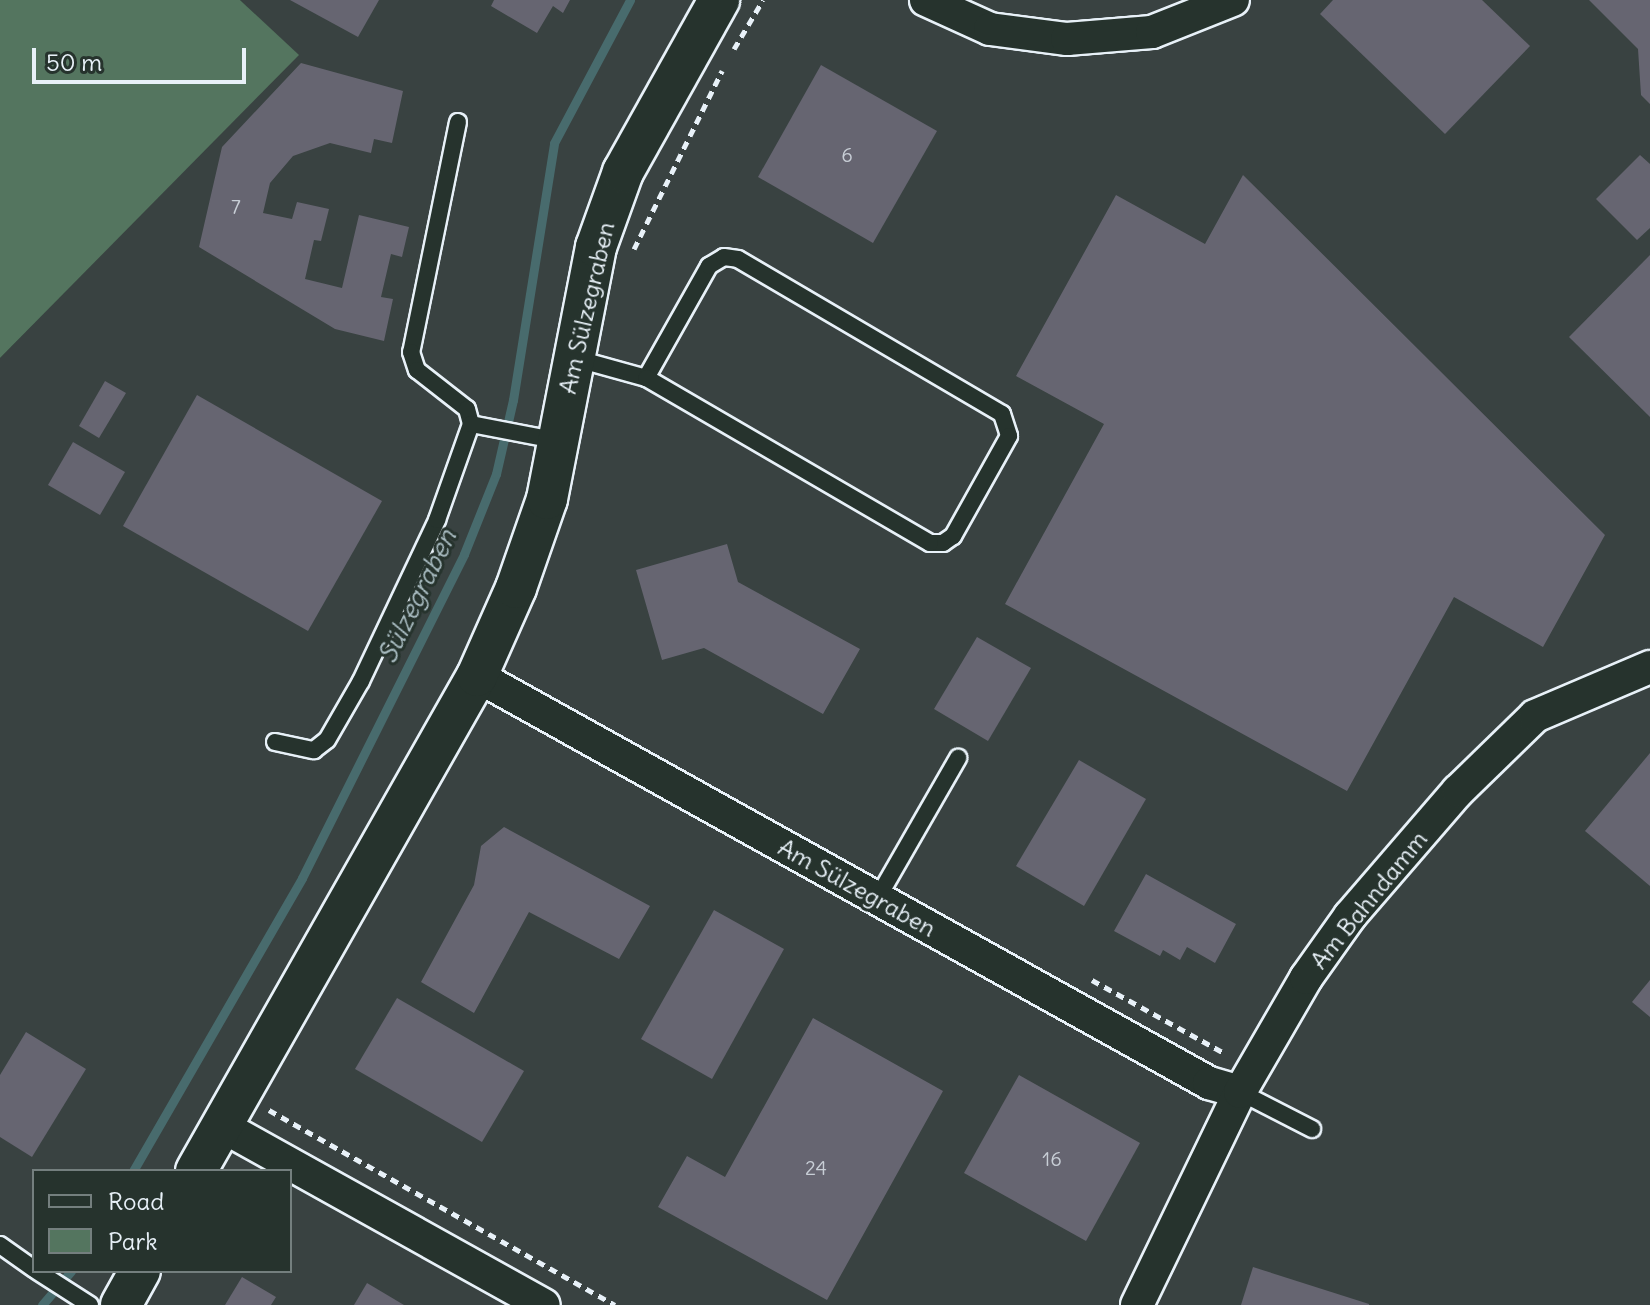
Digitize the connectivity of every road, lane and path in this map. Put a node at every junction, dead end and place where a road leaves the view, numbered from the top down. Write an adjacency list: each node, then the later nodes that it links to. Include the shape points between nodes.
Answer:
1 (719, 0): 5 (street, Am Sülzegraben, via 623,172 596,247)
2 (926, 0): 3 (street, via 990,29 1067,39 1152,32)
3 (1233, 0)
4 (458, 122): 7 (lane, via 411,352 417,370 467,409)
5 (574, 358): 6 (lane); 8 (street, Am Sülzegraben)
6 (646, 378): 6 (lane, via 709,266 724,257 738,259 1002,414 1009,436 953,536 930,543)
7 (479, 426): 8 (lane); 11 (lane, via 361,681 327,740 314,750)
8 (540, 437): 10 (street, Am Sülzegraben, via 538,527)
9 (1650, 667): 14 (street, Am Bahndamm, via 1535,716 1494,754 1350,916 1306,978)
10 (477, 676): 13 (street, Am Sülzegraben); 16 (street, Am Sülzegraben)
11 (275, 742)
12 (958, 758): 13 (lane)
13 (877, 899): 14 (street, Am Sülzegraben, via 1209,1083)
14 (1240, 1092): 17 (lane); 27 (street, Am Bahndamm)
15 (265, 1107): 26 (path)
16 (222, 1126): 18 (street, Am Sülzegraben); 25 (street)
17 (1312, 1129)
18 (197, 1169)
19 (0, 1245): 20 (lane)
20 (32, 1267)
21 (41, 1273): 23 (lane)
22 (139, 1273): 24 (street)
23 (90, 1305)
24 (121, 1305)
25 (544, 1305)
26 (615, 1305)
27 (1137, 1305)

